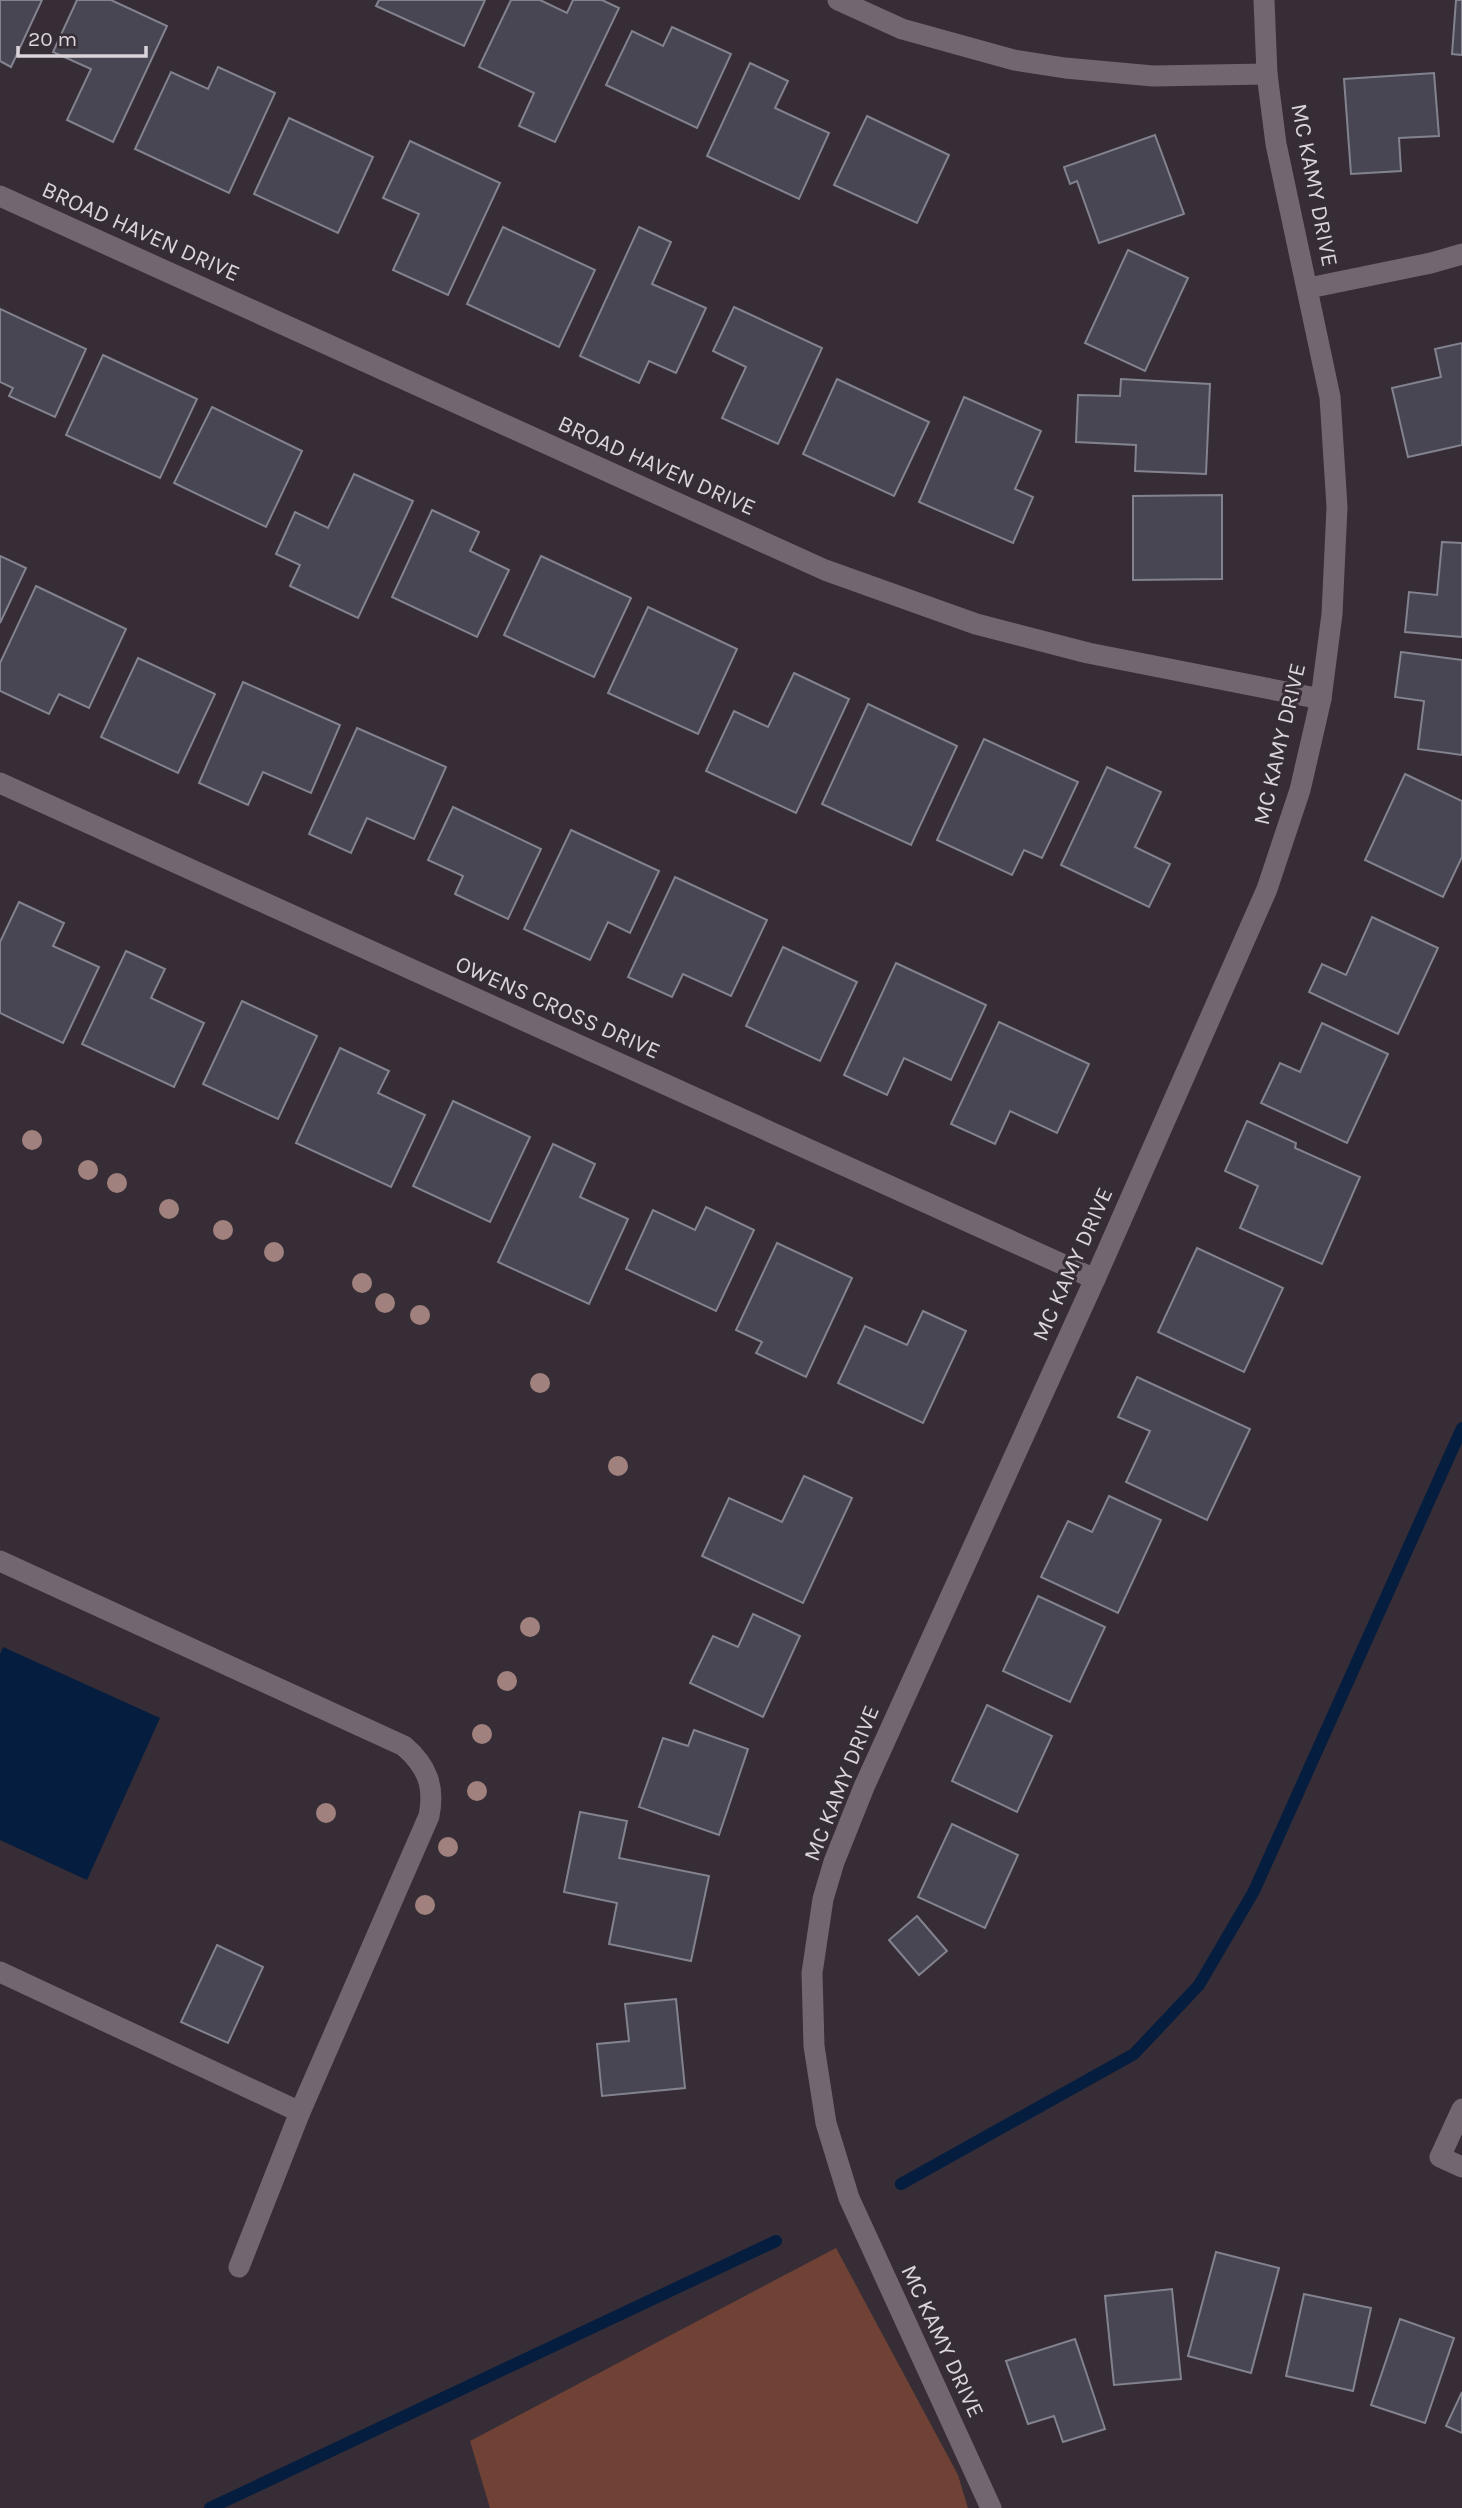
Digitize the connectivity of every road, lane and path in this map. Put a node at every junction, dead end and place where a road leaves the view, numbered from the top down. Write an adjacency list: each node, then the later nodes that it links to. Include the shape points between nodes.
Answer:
1 (838, 0): 3 (street, via 902,29 1014,60 1153,76)
2 (1264, 0): 3 (street, MC KAMY DRIVE)
3 (1268, 74): 6 (street, MC KAMY DRIVE, via 1276,144)
4 (0, 195): 7 (street, BROAD HAVEN DRIVE, via 825,570 976,624 1088,653)
5 (1462, 254): 6 (street)
6 (1308, 288): 7 (street, MC KAMY DRIVE, via 1330,397 1337,507 1332,614)
7 (1321, 699): 9 (street, MC KAMY DRIVE, via 1300,790 1267,889)
8 (0, 783): 9 (street, OWENS CROSS DRIVE)
9 (1095, 1279): 16 (street, MC KAMY DRIVE, via 864,1787 823,1899 812,1973 814,2046 826,2123 849,2198)
10 (0, 1561): 13 (street, via 404,1746 426,1772 431,1786 429,1816)
11 (0, 1972): 13 (street)
12 (1462, 2109): 14 (street, via 1440,2157)
13 (300, 2112): 15 (street)
14 (1462, 2167)
15 (239, 2267)
16 (991, 2508)

